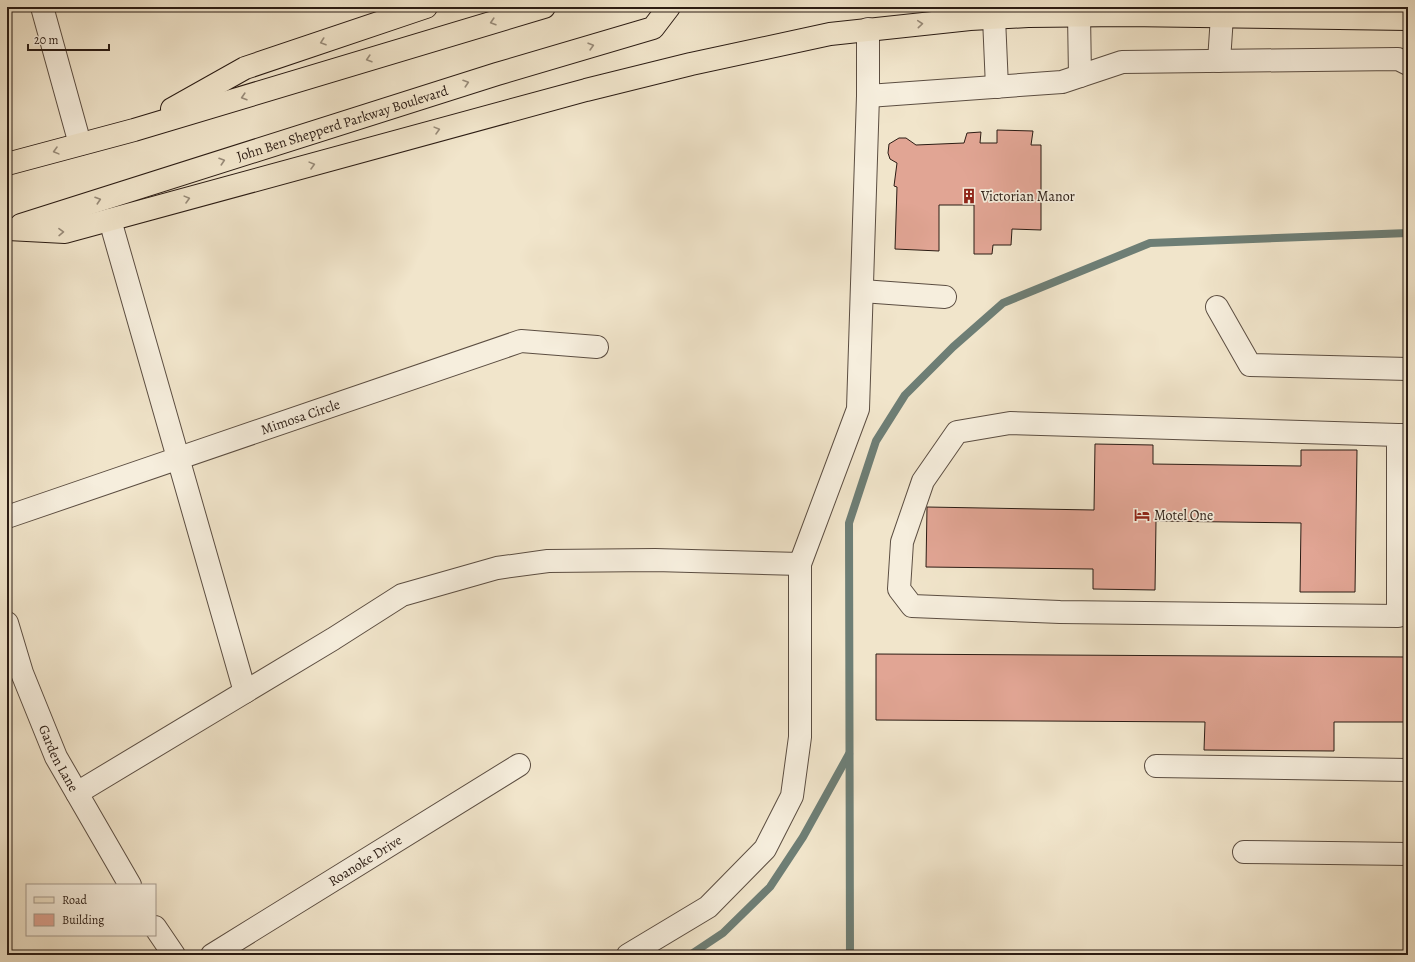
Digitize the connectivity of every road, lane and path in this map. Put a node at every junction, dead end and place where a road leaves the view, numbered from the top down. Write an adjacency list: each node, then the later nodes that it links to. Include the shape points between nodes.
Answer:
1 (42, 7): 18 (street)
2 (426, 7): 17 (main road, one-way to 17, via 245,68)
3 (544, 7): 17 (main road, one-way to 17)
4 (669, 7): 21 (main road, John Ben Shepperd Parkway Boulevard, one-way to 4, via 497,74 653,28)
5 (1321, 7): 8 (main road)
6 (1079, 15): 7 (main road); 9 (main road); 14 (street)
7 (1222, 16): 8 (main road); 12 (street)
8 (1299, 17): 10 (main road)
9 (994, 18): 11 (main road, one-way to 9); 15 (street)
10 (1408, 19)
11 (868, 29): 16 (street); 20 (main road, one-way to 11, via 586,90 791,42)
12 (1219, 61): 13 (street, via 1398,59); 14 (street, via 1122,62)
13 (1408, 64)
14 (1080, 76): 15 (street, via 1062,82)
15 (997, 87): 16 (street)
16 (868, 96): 22 (street)
17 (134, 130): 18 (main road)
18 (80, 144): 19 (main road, one-way to 19)
19 (13, 163)
20 (110, 220): 21 (main road, one-way to 20, via 65,232); 28 (street)
21 (8, 230)
22 (862, 291): 23 (street); 30 (street, via 858,409)
23 (945, 297)
24 (1217, 307): 26 (street, via 1250,365)
25 (597, 347): 28 (street, Mimosa Circle, via 522,341)
26 (1408, 369)
27 (1403, 435): 31 (street); 31 (street, via 1010,423 957,432 923,481 902,542 899,589 912,606 1060,612)
28 (179, 458): 29 (street, Mimosa Circle); 33 (street)
29 (7, 517)
30 (800, 564): 33 (street, via 655,560 548,561 497,568 402,595); 44 (street, via 800,737 792,796 765,848 708,908)
31 (1403, 616)
32 (7, 623): 37 (street, Garden Lane, via 22,673 56,757)
33 (244, 692): 37 (street)
34 (519, 765): 43 (street, Roanoke Drive)
35 (1156, 766): 36 (street)
36 (1408, 770)
37 (77, 793): 40 (street, Garden Lane)
38 (1244, 852): 39 (street)
39 (1408, 854)
40 (129, 884)
41 (156, 928): 42 (street)
42 (174, 955)
43 (212, 955)
44 (628, 955)

